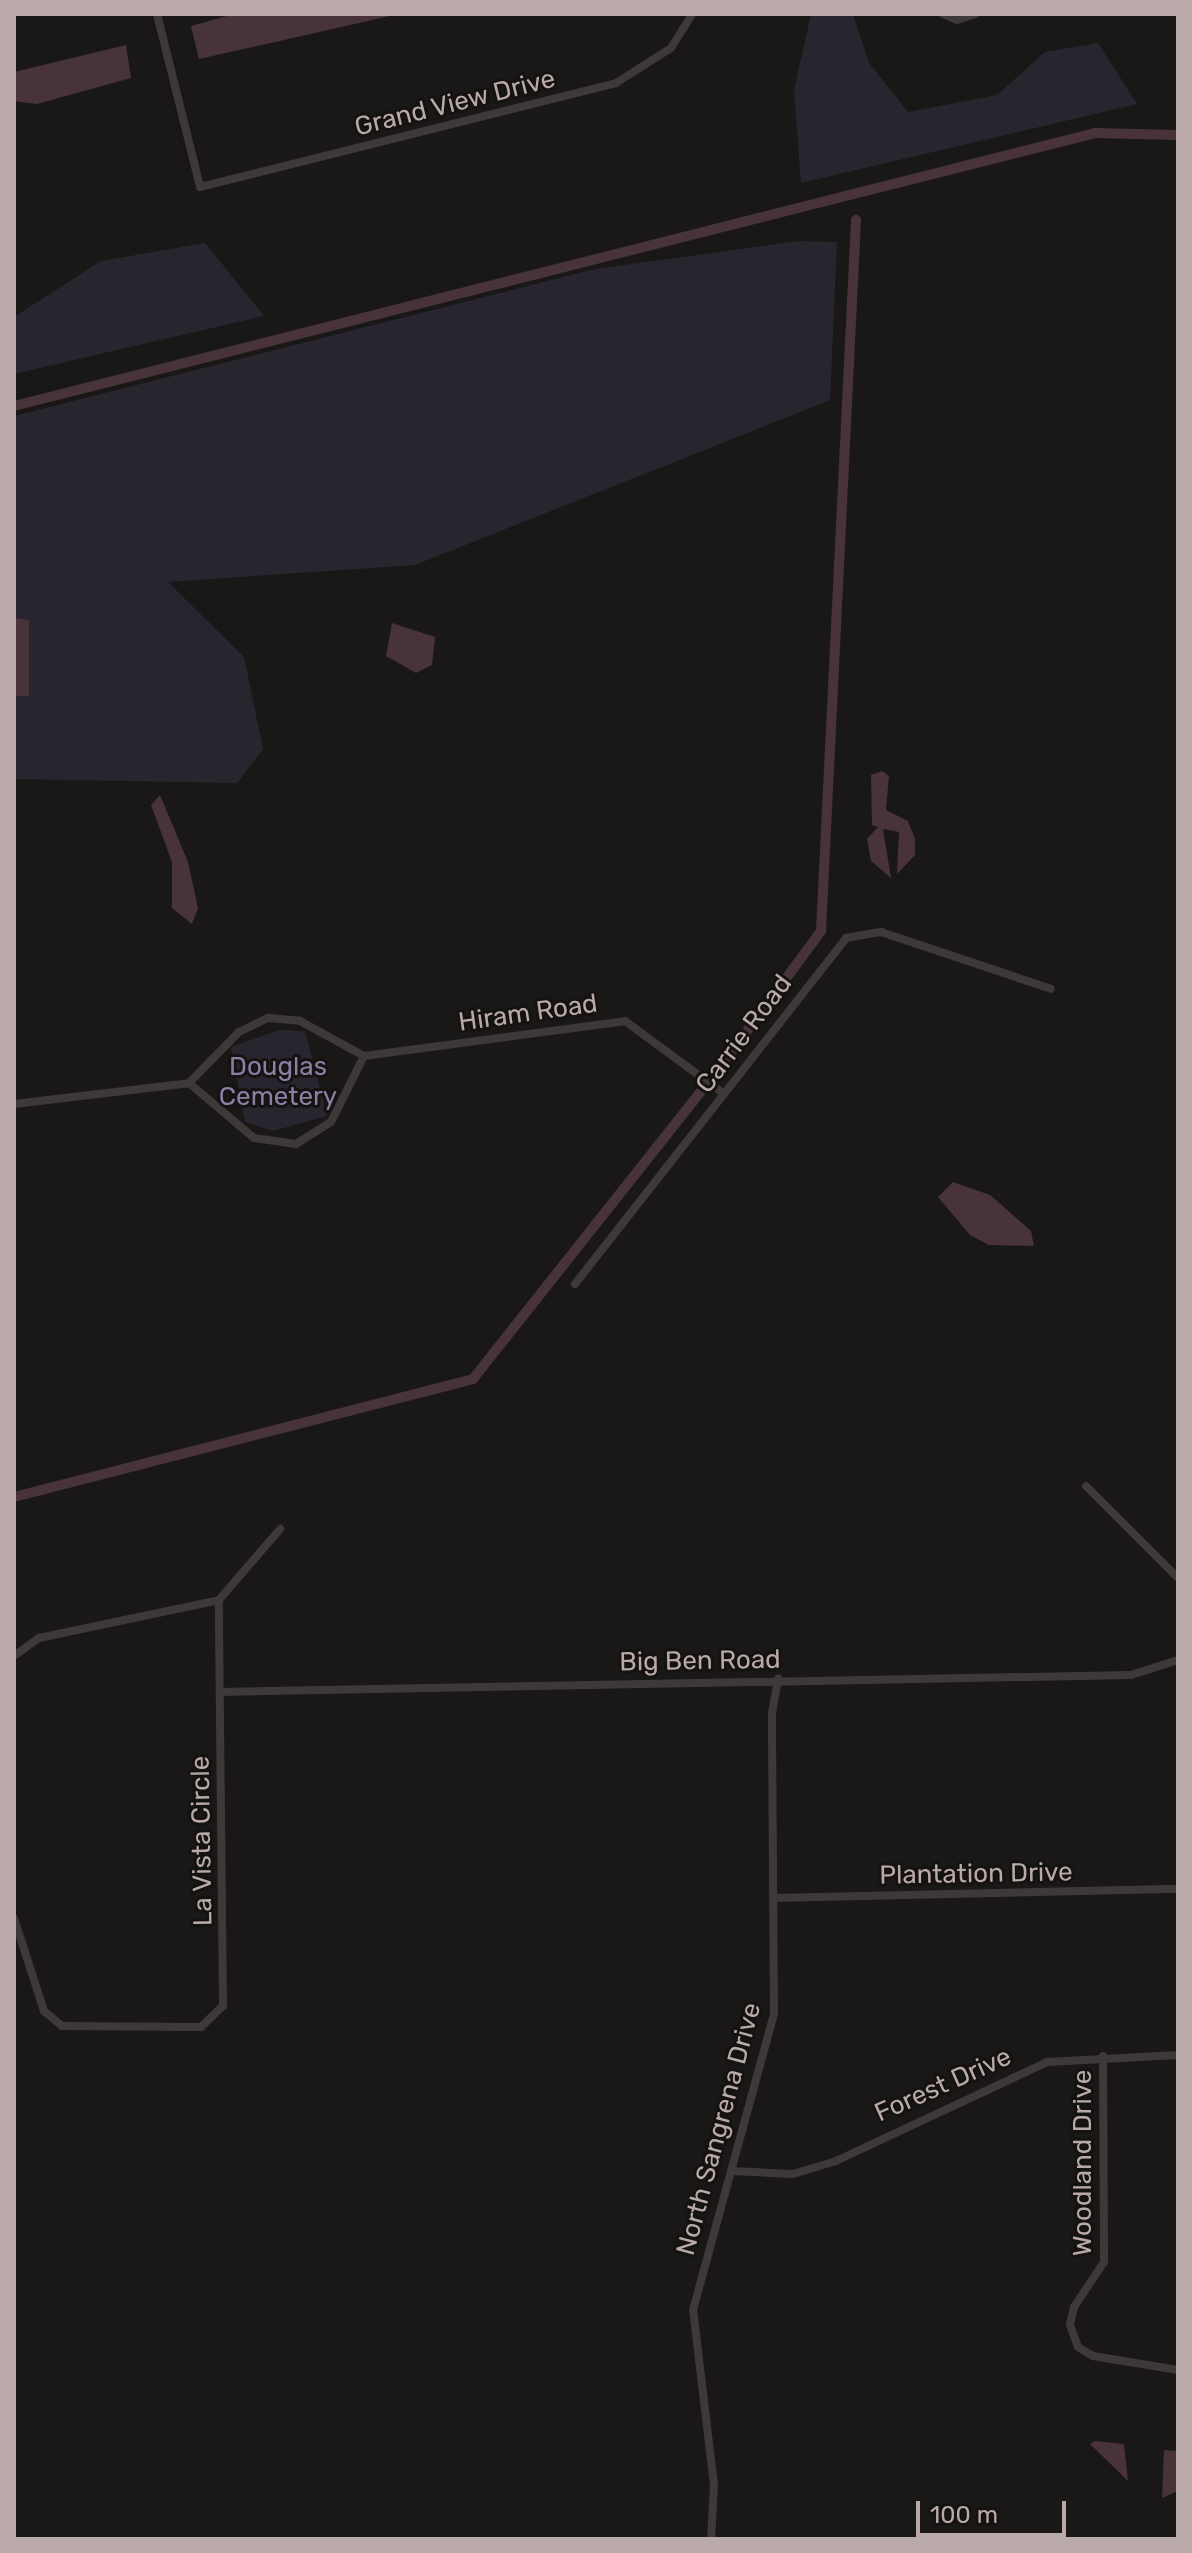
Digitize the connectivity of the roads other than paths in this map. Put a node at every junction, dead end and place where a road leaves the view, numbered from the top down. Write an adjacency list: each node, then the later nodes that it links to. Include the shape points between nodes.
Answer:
1 (157, 14): 2 (street, Grand View Drive, via 200,187 616,83 671,48)
2 (692, 14)
3 (943, 14): 4 (street, via 957,20)
4 (975, 14)
5 (1051, 989): 8 (street, Carrie Road, via 881,932 858,932 833,949)
6 (364, 1056): 7 (street, via 300,1021 268,1018 239,1032); 7 (street, via 331,1122 296,1144 254,1138); 8 (street, Hiram Road, via 625,1021)
7 (189, 1083): 9 (street)
8 (723, 1093): 10 (street, Carrie Road)
9 (14, 1104)
10 (575, 1284)
11 (1086, 1486): 13 (street)
12 (280, 1529): 14 (street)
13 (1177, 1574)
14 (219, 1600): 15 (street, via 39,1638); 18 (street, La Vista Circle)
15 (15, 1652)
16 (1178, 1660): 17 (street, Big Ben Road, via 1131,1675)
17 (778, 1679): 18 (street, Big Ben Road); 20 (street, North Sangrena Drive, via 772,1713)
18 (220, 1692): 21 (street, La Vista Circle, via 223,2006 201,2027 185,2029 62,2026 44,2011)
19 (1178, 1889): 20 (street, Plantation Drive)
20 (774, 1898): 24 (street, North Sangrena Drive, via 774,2014)
21 (14, 1918)
22 (1178, 2055): 23 (street, Forest Drive)
23 (1103, 2056): 24 (street, Forest Drive, via 1026,2069 793,2174); 25 (street, Woodland Drive, via 1104,2262 1074,2307 1070,2325 1078,2347 1093,2356)
24 (731, 2171): 26 (street, North Sangrena Drive, via 693,2310 711,2454)
25 (1178, 2370)
26 (711, 2539)

